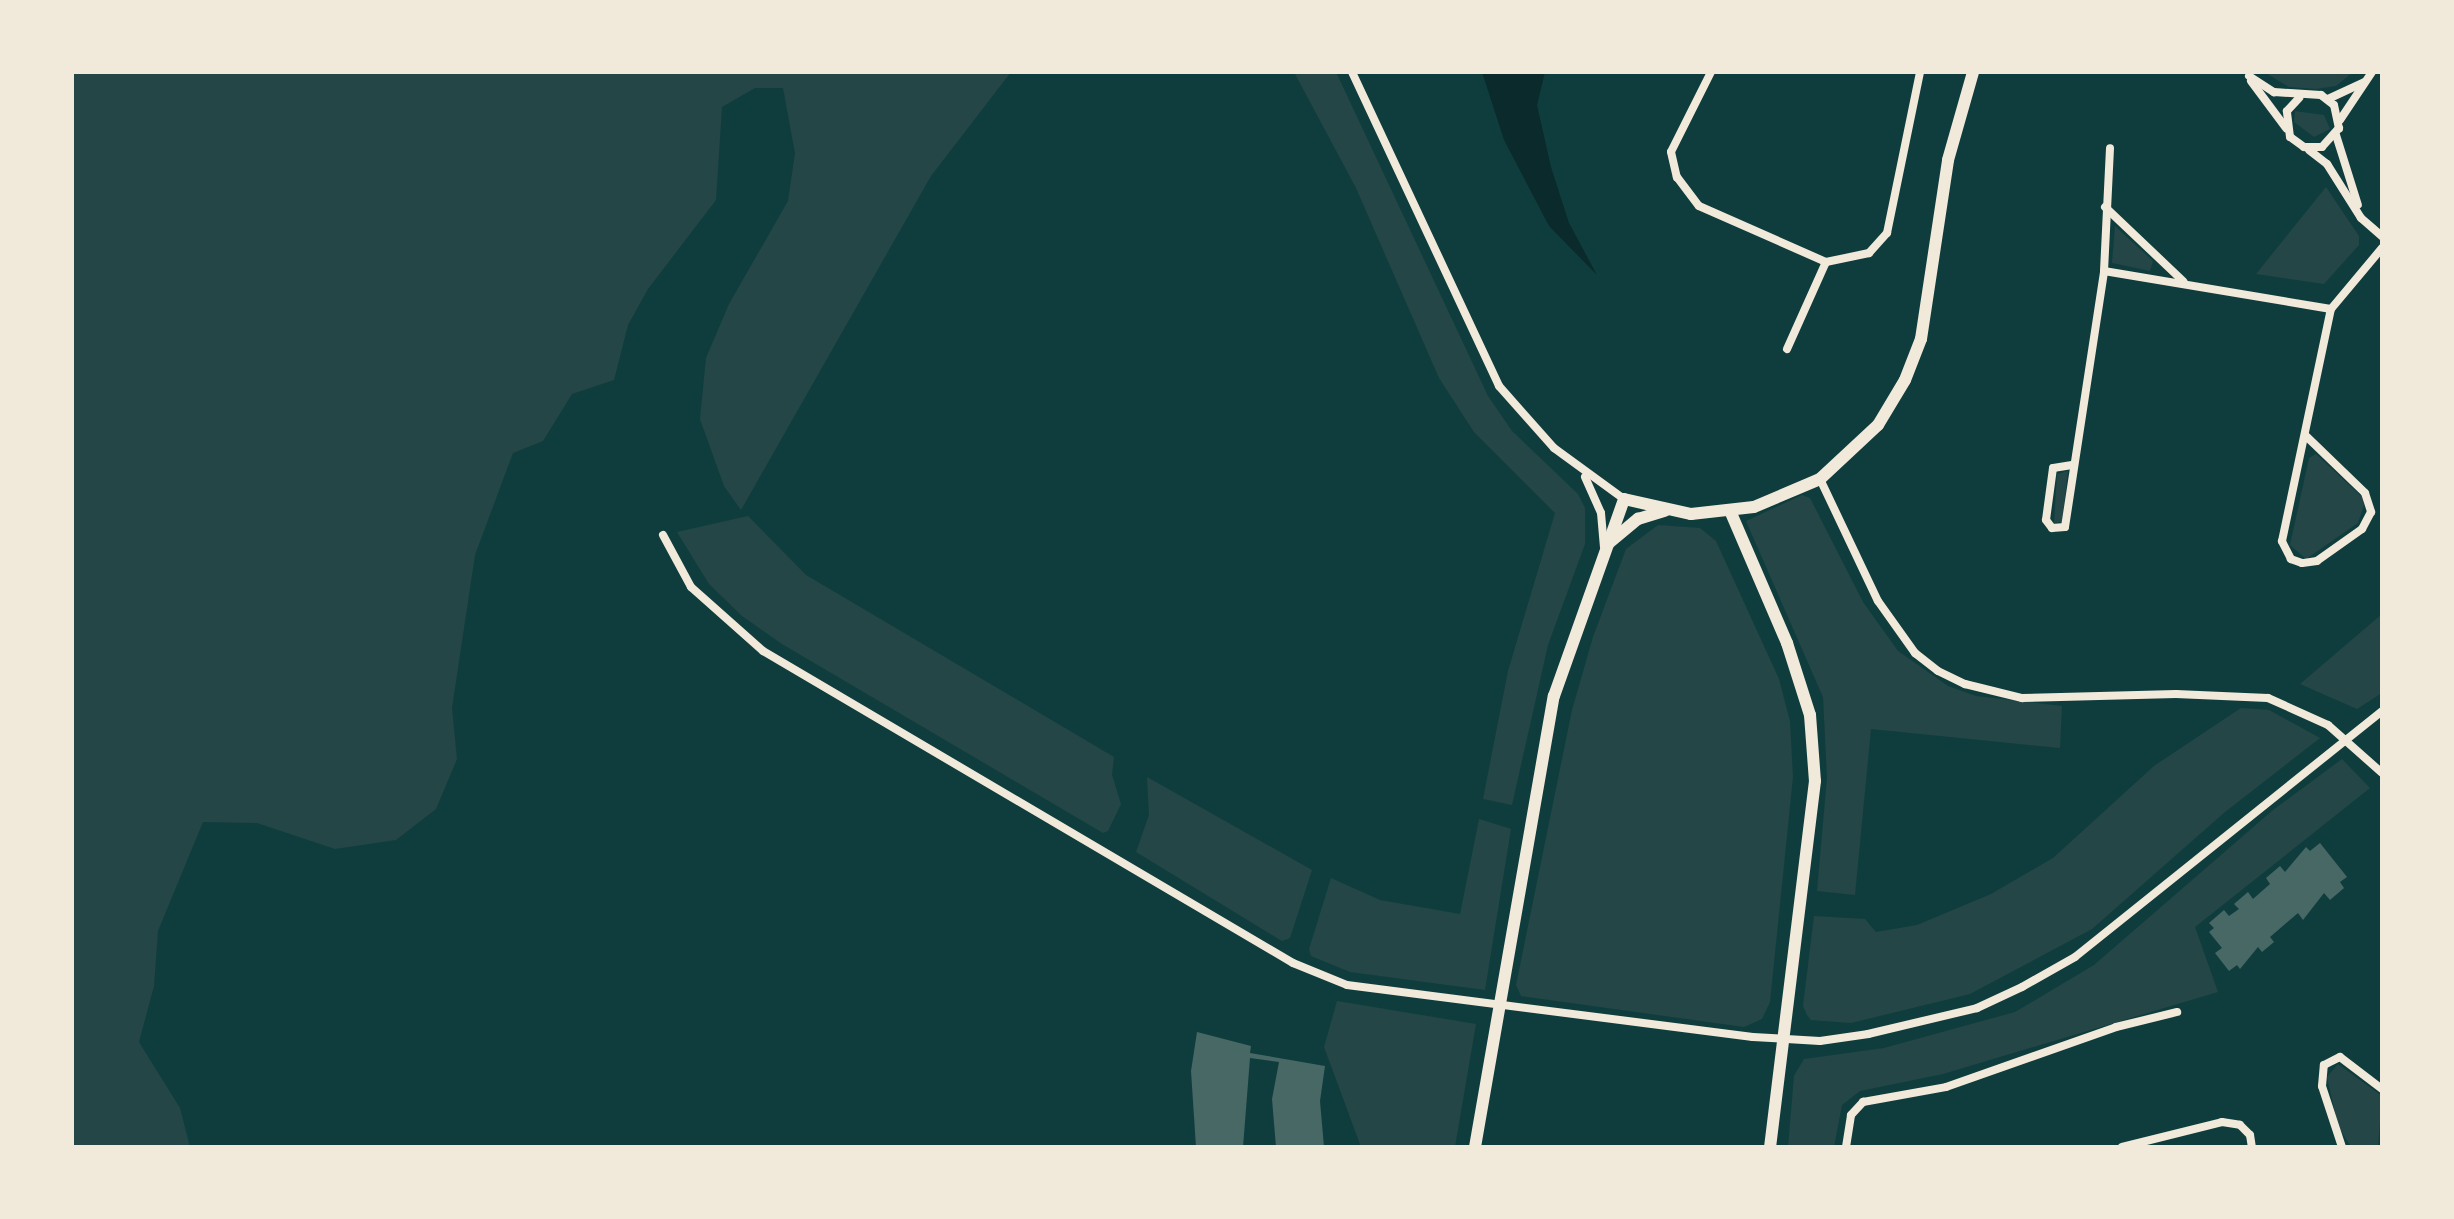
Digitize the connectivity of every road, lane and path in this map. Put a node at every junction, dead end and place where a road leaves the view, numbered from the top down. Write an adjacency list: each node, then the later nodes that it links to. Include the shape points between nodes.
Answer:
1 (1352, 72): 26 (street, via 1499,386 1518,412)
2 (1711, 72): 19 (street, via 1671,152 1677,177 1699,206)
3 (1920, 72): 19 (street, via 1887,233 1869,253)
4 (1973, 72): 27 (street, via 1948,160 1914,359 1878,425)
5 (2372, 72): 7 (street)
6 (2248, 74): 8 (street, via 2274,92); 11 (street)
7 (2365, 81): 9 (street); 10 (street)
8 (2299, 98): 9 (street, via 2314,94); 11 (street, via 2287,111)
9 (2328, 99): 10 (street)
10 (2340, 120): 12 (street)
11 (2286, 128): 13 (street)
12 (2336, 135): 13 (street, via 2322,147); 16 (street)
13 (2304, 147): 16 (street, via 2327,164)
14 (2110, 148): 15 (street)
15 (2105, 207): 20 (street); 21 (street)
16 (2361, 218): 17 (street)
17 (2382, 236)
18 (2382, 248): 22 (street)
19 (1826, 262): 23 (street)
20 (2104, 271): 21 (street); 25 (street)
21 (2183, 281): 22 (street)
22 (2331, 309): 24 (street)
23 (1787, 349)
24 (2306, 436): 24 (street, via 2282,541 2291,559 2302,563 2317,561 2362,529 2371,512 2365,493)
25 (2072, 465): 25 (street, via 2053,468 2046,520 2052,528 2065,527)
26 (1580, 469): 28 (street); 32 (street, via 1601,513)
27 (1820, 479): 30 (street); 34 (street, via 1878,601 1915,653 1938,671 1965,684 2022,698 2268,698 2305,712)
28 (1624, 499): 29 (street); 32 (street)
29 (1670, 510): 30 (street); 32 (street, via 1638,519)
30 (1731, 513): 38 (street, via 1787,643 1810,715 1815,781)
31 (663, 535): 36 (street, via 691,587 763,651 1293,963 1347,985)
32 (1604, 548): 36 (street, via 1554,696)
33 (2382, 711): 34 (street)
34 (2346, 738): 35 (street); 38 (street, via 2075,957 2022,987 1977,1008 1868,1034)
35 (2382, 773)
36 (1500, 1008): 38 (street); 40 (street)
37 (2177, 1012): 42 (street, via 2116,1027 1946,1087 1863,1102 1851,1115)
38 (1786, 1039): 41 (street)
39 (2382, 1089): 45 (street, via 2340,1057 2324,1065 2322,1086)
40 (1475, 1147)
41 (1770, 1147)
42 (1846, 1147)
43 (2122, 1147): 44 (street, via 2222,1122 2240,1125)
44 (2252, 1147)
45 (2342, 1147)

